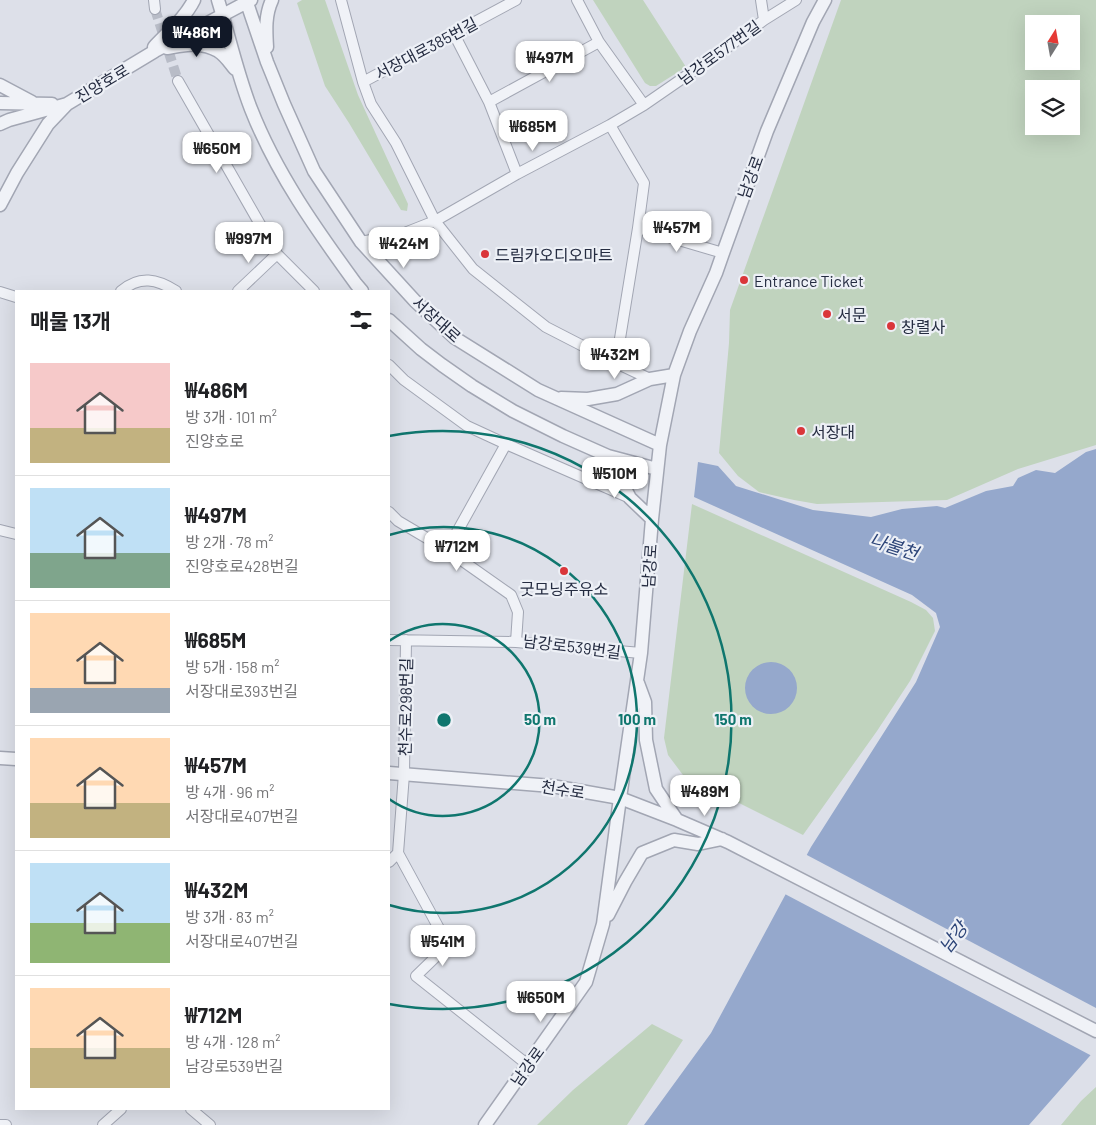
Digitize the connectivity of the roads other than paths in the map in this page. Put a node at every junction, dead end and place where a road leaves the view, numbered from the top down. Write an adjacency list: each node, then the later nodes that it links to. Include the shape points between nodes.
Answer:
1 (194, 0): 15 (street)
2 (218, 0): 11 (street)
3 (272, 0): 16 (street, via 265,28)
4 (341, 0): 19 (street)
5 (516, 0): 13 (street, 서장대로385번길)
6 (577, 0): 14 (street)
7 (762, 0): 12 (street)
8 (796, 0): 12 (street, 남강로577번길)
9 (825, 0): 33 (street, 남강로, via 812,22 767,131)
10 (248, 1): 11 (street, 진양호로); 16 (street, 서장대로)
11 (222, 15): 15 (street, 진양호로); 17 (street)
12 (764, 20): 25 (street, 남강로577번길)
13 (454, 34): 19 (street, 서장대로385번길); 21 (street)
14 (599, 42): 21 (street); 25 (street)
15 (150, 53): 17 (street, via 192,44 205,45 219,52); 24 (street, 진양호로)
16 (267, 62): 32 (street, 서장대로, via 314,171)
17 (238, 72): 39 (street, via 268,148 287,183)
18 (178, 81): 34 (street)
19 (362, 82): 30 (street)
20 (0, 85): 23 (street)
21 (489, 102): 28 (street)
22 (0, 103): 23 (street)
23 (34, 104): 24 (street)
24 (67, 104): 26 (street, 진양호로); 29 (street, via 48,124)
25 (644, 105): 27 (street, 남강로577번길)
26 (0, 124)
27 (610, 125): 28 (street, 남강로577번길); 31 (street, via 644,182)
28 (518, 174): 30 (street, 남강로577번길)
29 (0, 205)
30 (435, 221): 32 (street, 남강로577번길, via 402,234); 43 (street, via 473,269 546,326)
31 (638, 228): 33 (street); 43 (street)
32 (360, 242): 47 (street, 서장대로, via 455,338)
33 (723, 253): 45 (street, 남강로)
34 (277, 254): 37 (street); 38 (street)
35 (122, 290): 36 (street, via 139,281 156,280)
36 (174, 290)
37 (239, 290)
38 (313, 290)
39 (361, 290)
40 (0, 292): 41 (street)
41 (15, 297)
42 (390, 321): 50 (street, 서장대로, via 421,349 472,386 513,411)
43 (616, 363): 46 (street)
44 (390, 366): 48 (street, via 466,426)
45 (674, 375): 46 (street); 49 (street, 남강로)
46 (650, 379): 47 (street, via 617,394 588,399)
47 (554, 397): 49 (street, 서장대로)
48 (506, 444): 52 (street); 57 (street)
49 (660, 445): 51 (street, 남강로)
50 (608, 456): 51 (street, 서장대로); 52 (street)
51 (657, 469): 54 (street, 남강로)
52 (630, 498): 54 (street)
53 (390, 513): 57 (street, 남강로539번길)
54 (652, 519): 61 (street, 남강로)
55 (0, 530): 56 (street)
56 (15, 534)
57 (447, 550): 60 (street, 남강로539번길, via 511,594 518,612)
58 (390, 640): 59 (street, 천수로298번길)
59 (406, 640): 60 (street, 천수로298번길); 66 (street, 천수로298번길)
60 (516, 642): 61 (street, 남강로539번길)
61 (641, 653): 62 (street, 남강로)
62 (637, 680): 67 (street, 남강로); 68 (street, via 645,702 646,740 656,789)
63 (0, 758): 64 (street)
64 (15, 759)
65 (390, 773): 66 (street, 천수로)
66 (404, 774): 67 (street, 천수로, via 552,786); 70 (street, 천수로298번길)
67 (620, 798): 68 (street, 천수로); 72 (street, 남강로)
68 (677, 820): 69 (street, 천수로)
69 (725, 840): 72 (street, via 698,844 674,840 642,854); 73 (street, 천수로)
70 (398, 853): 71 (street); 74 (street, via 448,945 416,976)
71 (390, 861)
72 (603, 924): 74 (street, 남강로, via 586,982)
73 (1096, 1031)
74 (528, 1065): 81 (street, 남강로)
75 (120, 1110): 79 (street)
76 (193, 1110): 80 (street)
77 (0, 1125): 78 (street)
78 (6, 1125)
79 (103, 1125)
80 (210, 1125)
81 (484, 1125)

